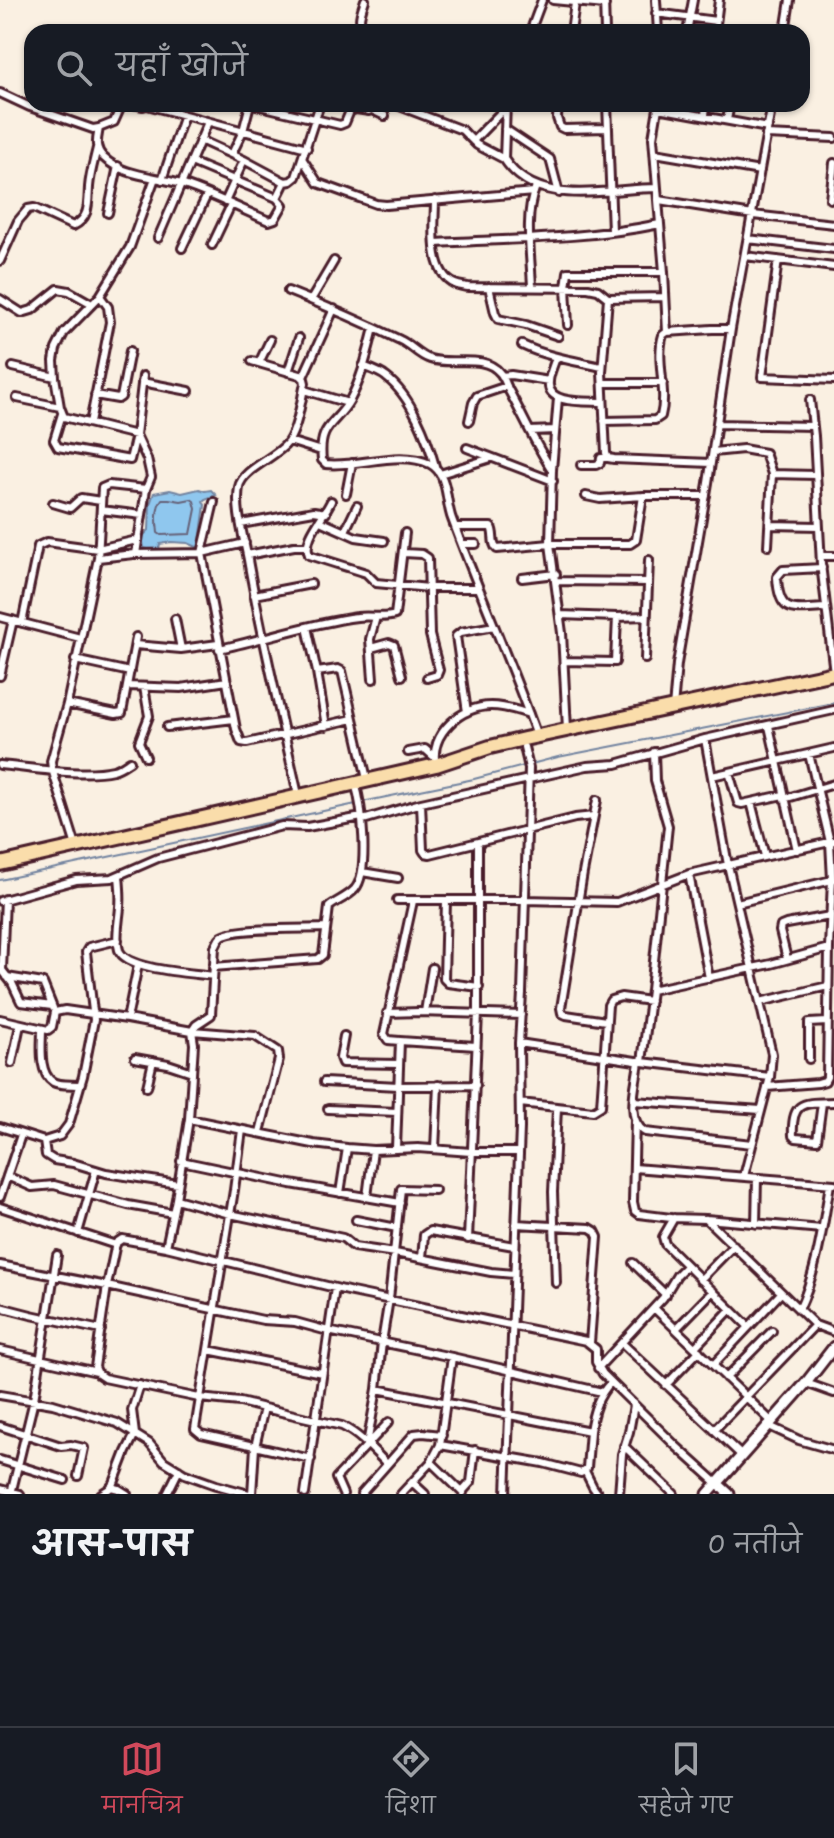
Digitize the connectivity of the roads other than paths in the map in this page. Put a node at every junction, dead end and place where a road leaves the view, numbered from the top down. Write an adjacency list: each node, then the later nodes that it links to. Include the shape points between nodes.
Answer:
1 (365, 0): 13 (street)
2 (542, 0): 14 (street)
3 (553, 0): 9 (street)
4 (656, 0): 10 (street)
5 (693, 0): 11 (street)
6 (719, 0): 12 (street)
7 (790, 0): 20 (street)
8 (604, 2): 9 (street); 16 (street)
9 (575, 3): 15 (street)
10 (656, 13): 11 (street); 17 (street)
11 (690, 17): 12 (street); 18 (street)
12 (716, 21): 19 (street)
13 (360, 24)
14 (533, 24)
15 (572, 24)
16 (605, 24)
17 (657, 24)
18 (689, 24)
19 (716, 24)
20 (786, 24)
21 (0, 93): 22 (street)
22 (24, 104)
23 (44, 112): 47 (street)
24 (118, 112): 47 (street, via 114,122)
25 (174, 112): 41 (street)
26 (249, 112): 50 (street)
27 (296, 112): 44 (street)
28 (318, 112): 44 (street)
29 (350, 112): 44 (street, via 340,125)
30 (380, 112): 42 (street)
31 (415, 112): 54 (street, via 462,130)
32 (500, 112): 54 (street)
33 (506, 112): 49 (street)
34 (557, 112): 48 (street, via 564,129)
35 (607, 112): 48 (street)
36 (658, 112): 57 (street)
37 (687, 112): 43 (street)
38 (705, 112): 43 (street)
39 (728, 112): 45 (street)
40 (771, 112): 51 (street)
41 (184, 115): 46 (street); 66 (street)
42 (385, 116)
43 (705, 116): 45 (street)
44 (316, 120): 56 (street)
45 (727, 120): 51 (street)
46 (208, 122): 50 (street); 53 (street)
47 (99, 128): 55 (street)
48 (608, 128): 72 (street)
49 (505, 129): 59 (street); 73 (street, via 550,159)
50 (243, 131): 56 (street); 58 (street)
51 (767, 132): 52 (street); 65 (street)
52 (834, 138)
53 (200, 140): 58 (street); 62 (street)
54 (473, 141): 59 (street)
55 (97, 148): 64 (street); 94 (street, via 86,216 73,226 28,209)
56 (307, 148): 61 (street)
57 (655, 153): 65 (street); 70 (street)
58 (232, 154): 60 (street)
59 (504, 159): 71 (street)
60 (244, 160): 67 (street); 68 (street)
61 (303, 160): 68 (street, via 295,180); 77 (street, via 318,183 376,204)
62 (191, 162): 67 (street); 69 (street)
63 (834, 163): 76 (street)
64 (118, 166): 66 (street); 80 (street)
65 (760, 171): 81 (street)
66 (158, 179): 69 (street); 102 (street, via 130,247)
67 (234, 181): 75 (street); 79 (street)
68 (285, 182): 75 (street)
69 (182, 184): 74 (street); 85 (street)
70 (657, 188): 72 (street); 78 (street)
71 (536, 189): 73 (street); 77 (street); 86 (street)
72 (609, 190): 73 (street); 84 (street)
73 (559, 193)
74 (207, 195): 79 (street); 90 (street)
75 (277, 198): 79 (street, via 283,205 272,221)
76 (830, 199)
77 (435, 200): 88 (street)
78 (659, 200): 81 (street); 82 (street)
79 (228, 204): 89 (street)
80 (108, 213)
81 (753, 215): 83 (street); 87 (street)
82 (660, 224): 84 (street); 97 (street)
83 (834, 224)
84 (612, 231): 86 (street)
85 (158, 238)
86 (530, 238): 88 (street); 99 (street)
87 (748, 239): 91 (street); 92 (street)
88 (436, 243): 98 (street, via 439,269 452,282)
89 (212, 245)
90 (182, 248)
91 (834, 249)
92 (745, 256): 93 (street); 111 (street)
93 (778, 260): 96 (street); 126 (street, via 762,377)
94 (0, 261)
95 (334, 261): 106 (street)
96 (834, 267)
97 (664, 272): 100 (street, via 572,271 566,274); 103 (street)
98 (489, 287): 99 (street); 113 (street, via 498,319)
99 (532, 287): 100 (street)
100 (566, 287): 104 (street, via 598,290); 109 (street)
101 (288, 291): 106 (street)
102 (100, 296): 107 (street); 133 (street, via 110,322)
103 (665, 297): 104 (street); 112 (street)
104 (608, 298): 121 (street)
105 (0, 299): 107 (street, via 22,313 58,289)
106 (311, 300): 108 (street)
107 (92, 304): 124 (street, via 64,333 56,349)
108 (334, 309): 110 (street); 125 (street)
109 (568, 325)
110 (374, 328): 119 (street); 123 (street, via 428,359 481,361)
111 (731, 329): 112 (street); 143 (street)
112 (667, 332): 129 (street, via 661,344)
113 (558, 336)
114 (299, 338): 122 (street)
115 (270, 340): 122 (street, via 255,362)
116 (522, 345): 118 (street)
117 (130, 351): 133 (street, via 121,397)
118 (556, 357): 121 (street); 127 (street)
119 (363, 366): 138 (street); 158 (street, via 388,378 406,401 427,437)
120 (13, 367): 124 (street)
121 (602, 367): 128 (street)
122 (288, 372): 125 (street)
123 (502, 376): 127 (street); 130 (street)
124 (55, 377): 139 (street)
125 (303, 377): 131 (street)
126 (834, 380)
127 (549, 381): 135 (street)
128 (603, 383): 129 (street); 137 (street)
129 (663, 383): 141 (street, via 663,410 655,420)
130 (507, 386): 140 (street, via 477,396); 146 (street)
131 (304, 390): 138 (street); 148 (street)
132 (189, 391): 147 (street, via 143,379)
133 (95, 395): 142 (street)
134 (17, 398): 139 (street)
135 (558, 398): 137 (street); 145 (street)
136 (810, 400): 144 (street)
137 (602, 402): 141 (street)
138 (348, 403): 150 (street, via 324,431)
139 (61, 411): 142 (street, via 67,419); 147 (street, via 54,440 58,447 127,461)
140 (469, 421)
141 (604, 421): 153 (street)
142 (90, 423): 147 (street)
143 (718, 424): 144 (street); 151 (street)
144 (812, 426): 160 (street)
145 (555, 430): 146 (street); 157 (street)
146 (530, 431): 157 (street)
147 (136, 435): 162 (street, via 150,469)
148 (289, 441): 150 (street); 176 (street, via 242,480)
149 (467, 448): 152 (street)
150 (321, 451): 154 (street, via 326,464)
151 (713, 452): 155 (street); 159 (street, via 765,453)
152 (491, 458): 158 (street); 161 (street)
153 (608, 458): 155 (street); 156 (street)
154 (352, 463): 158 (street, via 405,459 427,463); 163 (street)
155 (711, 463): 166 (street)
156 (581, 465)
157 (552, 470): 161 (street)
158 (438, 472): 179 (street)
159 (772, 474): 160 (street); 189 (street)
160 (815, 475): 178 (street)
161 (553, 481): 187 (street)
162 (146, 489): 167 (street, via 106,485); 174 (street)
163 (346, 494)
164 (586, 496): 165 (street)
165 (643, 496): 166 (street); 187 (street, via 634,543)
166 (706, 496): 239 (street)
167 (101, 501): 170 (street, via 81,498 70,508); 172 (street)
168 (331, 501): 173 (street)
169 (214, 502): 191 (street)
170 (53, 503)
171 (357, 506): 180 (street)
172 (101, 510): 174 (street); 190 (street)
173 (326, 513): 175 (street); 176 (street)
174 (142, 515): 182 (street)
175 (320, 521): 180 (street); 188 (street)
176 (241, 524): 184 (street)
177 (771, 525): 178 (street)
178 (818, 526): 195 (street)
179 (456, 527): 185 (street); 187 (street, via 491,527 497,549)
180 (345, 531): 183 (street)
181 (405, 533): 192 (street)
182 (137, 540): 190 (street); 193 (street)
183 (384, 541)
184 (245, 543): 191 (street); 194 (street)
185 (462, 544): 186 (street); 206 (street)
186 (476, 544)
187 (550, 544): 201 (street)
188 (307, 546): 194 (street); 204 (street, via 309,555 366,573 376,583)
189 (768, 546)
190 (98, 549): 197 (street); 216 (street, via 40,544)
191 (202, 553): 193 (street); 221 (street)
192 (404, 553): 204 (street); 205 (street, via 428,558)
193 (136, 554): 197 (street)
194 (247, 555): 207 (street)
195 (821, 556): 196 (street); 199 (street)
196 (834, 556)
197 (98, 558): 219 (street)
198 (649, 560): 202 (street)
199 (822, 568): 208 (street); 208 (street, via 783,570 777,577 778,592 787,607)
200 (522, 578): 201 (street)
201 (556, 578): 202 (street); 209 (street)
202 (648, 582): 210 (street)
203 (311, 584): 207 (street)
204 (399, 585): 205 (street); 212 (street, via 397,613)
205 (429, 588): 206 (street); 232 (street, via 430,635 439,670)
206 (478, 588): 217 (street)
207 (254, 595): 220 (street)
208 (826, 608): 229 (street)
209 (560, 615): 213 (street); 226 (street)
210 (646, 616): 213 (street); 224 (street)
211 (0, 617): 215 (street)
212 (376, 617): 218 (street); 222 (street)
213 (617, 617): 226 (street, via 615,662)
214 (175, 619): 223 (street)
215 (13, 620): 216 (street); 230 (street)
216 (22, 623): 219 (street)
217 (494, 626): 241 (street, via 456,636); 242 (street)
218 (307, 627): 220 (street); 228 (street)
219 (80, 638): 225 (street)
220 (263, 640): 221 (street); 249 (street)
221 (219, 647): 223 (street); 234 (street)
222 (371, 648): 231 (street, via 394,645); 233 (street)
223 (181, 649): 227 (street, via 135,641)
224 (645, 659)
225 (75, 660): 227 (street); 238 (street)
226 (564, 661): 248 (street)
227 (130, 672): 236 (street)
228 (317, 672): 244 (street, via 342,671); 245 (street)
229 (834, 673): 239 (highway)
230 (0, 676)
231 (402, 676)
232 (427, 678)
233 (373, 679)
234 (227, 681): 237 (street); 243 (street)
235 (834, 682): 253 (highway)
236 (127, 686): 237 (street); 238 (street, via 122,713)
237 (144, 687): 257 (street, via 149,716 139,742)
238 (67, 704): 263 (street)
239 (673, 708): 248 (highway)
240 (834, 710): 246 (street)
241 (467, 712): 242 (street, via 492,706); 259 (street, via 443,731)
242 (529, 714): 250 (street)
243 (234, 719): 247 (street); 249 (street, via 241,742)
244 (353, 719): 245 (street); 268 (street)
245 (326, 726): 249 (street)
246 (769, 726): 251 (street); 261 (street)
247 (167, 727)
248 (567, 729): 250 (highway)
249 (283, 735): 270 (street)
250 (537, 736): 260 (highway)
251 (705, 739): 255 (street); 265 (street)
252 (834, 748): 256 (street)
253 (525, 751): 260 (highway); 266 (street)
254 (408, 752): 259 (street, via 425,749)
255 (654, 752): 266 (street); 290 (street, via 655,781 668,826)
256 (809, 754): 261 (street); 269 (street)
257 (146, 757)
258 (130, 761): 263 (street, via 112,771)
259 (435, 761): 260 (highway); 268 (highway)
260 (452, 761)
261 (776, 761): 264 (street); 271 (street)
262 (0, 765): 263 (street)
263 (52, 769): 280 (street)
264 (729, 772): 265 (street); 273 (street, via 738,803)
265 (712, 776): 284 (street)
266 (528, 779): 274 (street); 277 (street)
267 (834, 784): 269 (street)
268 (360, 786): 270 (highway); 275 (street)
269 (817, 789): 271 (street); 278 (street)
270 (298, 795): 280 (highway)
271 (784, 797): 273 (street); 281 (street)
272 (597, 800): 276 (street)
273 (751, 802): 282 (street)
274 (421, 803): 275 (street); 279 (street, via 425,853)
275 (362, 815): 285 (street); 287 (street, via 307,827 282,826 158,858)
276 (594, 816): 277 (street); 297 (street)
277 (526, 831): 279 (street); 294 (street)
278 (832, 841): 281 (street); 289 (street)
279 (478, 843): 293 (street)
280 (76, 846): 283 (highway)
281 (797, 850): 282 (street)
282 (765, 856): 284 (street)
283 (0, 864)
284 (728, 865): 286 (street); 298 (street)
285 (362, 872): 288 (street); 300 (street, via 357,887 329,907)
286 (689, 874): 290 (street); 310 (street)
287 (119, 876): 291 (street, via 76,880); 301 (street)
288 (398, 878)
289 (832, 880): 298 (street); 299 (street)
290 (663, 884): 297 (street, via 625,901); 315 (street)
291 (2, 900): 309 (street, via 2,965)
292 (397, 900): 295 (street)
293 (480, 900): 294 (street); 296 (street); 314 (street)
294 (524, 900): 297 (street); 323 (street)
295 (413, 901): 296 (street); 320 (street)
296 (446, 901): 312 (street)
297 (578, 901): 326 (street, via 562,1013)
298 (737, 903): 306 (street)
299 (830, 916): 302 (street); 303 (street, via 781,926)
300 (326, 928): 305 (street, via 231,932 215,947); 305 (street, via 318,959)
301 (118, 940): 304 (street, via 121,955); 322 (street, via 86,952)
302 (829, 948): 303 (street); 313 (street)
303 (787, 959): 306 (street)
304 (138, 965): 308 (street); 325 (street)
305 (213, 967): 308 (street)
306 (752, 967): 310 (street); 317 (street)
307 (432, 968): 311 (street)
308 (213, 976): 330 (street, via 211,1015)
309 (7, 977): 318 (street, via 21,1002); 318 (street, via 43,983)
310 (709, 978): 315 (street)
311 (430, 980): 312 (street); 319 (street)
312 (446, 982): 314 (street)
313 (828, 986): 317 (street); 327 (street)
314 (479, 987): 321 (street)
315 (651, 990): 316 (street)
316 (650, 1001): 326 (street, via 615,998); 339 (street)
317 (760, 1002): 343 (street, via 772,1054)
318 (54, 1009): 322 (street); 329 (street, via 52,1027)
319 (425, 1012): 320 (street); 321 (street)
320 (387, 1013): 332 (street, via 385,1037)
321 (478, 1013): 323 (street); 334 (street)
322 (94, 1014): 325 (street); 345 (street)
323 (521, 1015): 333 (street)
324 (0, 1019): 328 (street)
325 (127, 1019): 330 (street)
326 (606, 1021): 335 (street)
327 (827, 1022): 337 (street, via 809,1023); 350 (street, via 825,1081)
328 (20, 1025): 329 (street); 340 (street)
329 (42, 1030): 345 (street, via 42,1061 49,1078)
330 (192, 1031): 342 (street); 363 (street, via 255,1036 278,1051)
331 (344, 1036): 341 (street, via 342,1063)
332 (400, 1041): 334 (street); 341 (street)
333 (519, 1043): 335 (street); 353 (street)
334 (476, 1046): 347 (street)
335 (604, 1056): 339 (street); 355 (street, via 598,1110)
336 (135, 1058): 338 (street)
337 (809, 1059)
338 (153, 1061): 342 (street); 349 (street)
339 (641, 1062): 343 (street); 351 (street)
340 (12, 1063)
341 (399, 1064): 348 (street)
342 (192, 1072): 359 (street)
343 (770, 1077): 350 (street)
344 (324, 1082): 348 (street)
345 (80, 1085): 365 (street, via 65,1132)
346 (438, 1085): 347 (street); 348 (street); 369 (street)
347 (476, 1085): 371 (street)
348 (398, 1086): 358 (street)
349 (147, 1087)
350 (767, 1087): 357 (street)
351 (634, 1101): 357 (street); 360 (street)
352 (834, 1102): 354 (street)
353 (520, 1103): 355 (street); 372 (street)
354 (822, 1103): 354 (street, via 797,1108 793,1136 817,1140)
355 (557, 1108): 397 (street)
356 (328, 1109): 358 (street)
357 (761, 1110): 366 (street)
358 (397, 1112): 368 (street)
359 (189, 1119): 362 (street); 373 (street)
360 (635, 1120): 366 (street, via 645,1132); 374 (street)
361 (0, 1127): 364 (street)
362 (242, 1130): 363 (street); 376 (street)
363 (260, 1132): 367 (street)
364 (21, 1135): 365 (street); 377 (street)
365 (44, 1141): 375 (street, via 49,1158)
366 (752, 1144): 378 (street)
367 (347, 1148): 370 (street); 383 (street)
368 (396, 1148): 369 (street); 370 (street)
369 (435, 1149): 371 (street)
370 (373, 1150): 386 (street)
371 (471, 1152): 372 (street); 401 (street)
372 (519, 1152): 395 (street)
373 (181, 1161): 376 (street); 380 (street)
374 (634, 1168): 378 (street); 392 (street, via 635,1211)
375 (96, 1170): 380 (street); 384 (street)
376 (237, 1172): 383 (street); 391 (street)
377 (7, 1176): 384 (street, via 32,1187 54,1185); 385 (street)
378 (744, 1176): 379 (street)
379 (757, 1178): 381 (street); 396 (street)
380 (178, 1184): 387 (street)
381 (832, 1184): 399 (street)
382 (435, 1190): 388 (street, via 401,1189)
383 (340, 1193): 386 (street)
384 (89, 1195): 390 (street); 400 (street)
385 (0, 1197)
386 (367, 1197): 388 (street)
387 (176, 1199): 390 (street); 391 (street)
388 (400, 1203): 398 (street)
389 (0, 1207): 400 (street)
390 (173, 1213): 405 (street)
391 (230, 1214): 406 (street); 409 (street)
392 (674, 1218): 393 (street); 412 (street, via 662,1240)
393 (706, 1219): 396 (street); 403 (street)
394 (356, 1220): 398 (street)
395 (516, 1224): 397 (street); 404 (street)
396 (756, 1224): 399 (street)
397 (553, 1225): 416 (street); 438 (street, via 590,1228 598,1237)
398 (397, 1228): 406 (street)
399 (822, 1229): 427 (street)
400 (78, 1233): 402 (street)
401 (468, 1239): 404 (street); 408 (street, via 427,1232)
402 (116, 1245): 405 (street, via 122,1239); 417 (street)
403 (734, 1245): 415 (street); 420 (street)
404 (514, 1246): 413 (street)
405 (166, 1247): 409 (street)
406 (395, 1253): 408 (street); 422 (street)
407 (57, 1255): 414 (street)
408 (422, 1258): 413 (street)
409 (223, 1261): 418 (street); 425 (street)
410 (633, 1263): 421 (street)
411 (0, 1265): 414 (street)
412 (686, 1266): 415 (street); 421 (street)
413 (514, 1274): 430 (street)
414 (53, 1277): 417 (street); 428 (street)
415 (700, 1280): 419 (street)
416 (556, 1283)
417 (107, 1286): 425 (street); 433 (street)
418 (335, 1288): 422 (street); 434 (street)
419 (713, 1291): 426 (street); 432 (street)
420 (781, 1293): 427 (street); 431 (street)
421 (666, 1295): 424 (street)
422 (389, 1299): 430 (street); 437 (street)
423 (0, 1307): 428 (street)
424 (654, 1308): 432 (street); 439 (street)
425 (215, 1309): 434 (street); 443 (street)
426 (731, 1309): 431 (street); 441 (street)
427 (799, 1310): 429 (street)
428 (47, 1318): 433 (street); 445 (street)
429 (815, 1325): 436 (street); 461 (street)
430 (514, 1326): 438 (street); 448 (street)
431 (749, 1327): 446 (street)
432 (676, 1329): 441 (street)
433 (101, 1330): 449 (street)
434 (328, 1331): 437 (street); 450 (street)
435 (772, 1331): 451 (street)
436 (834, 1332)
437 (382, 1342): 444 (street); 456 (street)
438 (590, 1343): 447 (street)
439 (622, 1343): 447 (street); 455 (street)
440 (834, 1347): 453 (street)
441 (697, 1349): 446 (street); 455 (street)
442 (0, 1350): 445 (street)
443 (208, 1350): 450 (street); 460 (street)
444 (452, 1357): 448 (street); 463 (street)
445 (41, 1361): 449 (street); 462 (street)
446 (713, 1365): 451 (street)
447 (598, 1368): 452 (street)
448 (510, 1371): 457 (street); 466 (street)
449 (97, 1372): 454 (street)
450 (322, 1373): 467 (street)
451 (726, 1378): 461 (street)
452 (611, 1382): 457 (street); 464 (street)
453 (806, 1383): 458 (street); 469 (street)
454 (140, 1385): 460 (street); 473 (street, via 132,1410)
455 (666, 1385): 471 (street)
456 (377, 1389): 463 (street); 476 (street)
457 (602, 1392): 472 (street)
458 (834, 1393)
459 (0, 1395): 462 (street)
460 (199, 1398): 465 (street); 479 (street, via 197,1432)
461 (746, 1398): 469 (street); 471 (street)
462 (34, 1400): 473 (street, via 117,1423); 474 (street)
463 (444, 1402): 466 (street); 475 (street)
464 (634, 1405): 478 (street); 494 (street)
465 (264, 1408): 467 (street); 479 (street)
466 (509, 1414): 472 (street); 482 (street)
467 (316, 1420): 476 (street, via 342,1426); 484 (street)
468 (389, 1422): 476 (street)
469 (769, 1423): 481 (street, via 799,1440); 483 (street)
470 (0, 1426): 474 (street)
471 (714, 1430): 483 (street)
472 (590, 1431): 490 (street)
473 (135, 1434): 489 (street); 495 (street)
474 (27, 1435): 488 (street); 491 (street, via 84,1448)
475 (442, 1435): 477 (street); 487 (street, via 414,1434)
476 (367, 1444): 487 (street); 505 (street, via 336,1478)
477 (440, 1445): 480 (street); 486 (street)
478 (624, 1446): 511 (street); 512 (street)
479 (255, 1447): 484 (street); 503 (street)
480 (475, 1450): 482 (street); 498 (street, via 471,1482)
481 (834, 1450)
482 (508, 1456): 490 (street); 509 (street)
483 (742, 1456): 494 (street)
484 (311, 1459): 504 (street)
485 (0, 1460): 488 (street)
486 (431, 1462): 493 (street); 498 (street)
487 (387, 1464): 506 (street)
488 (19, 1467): 492 (street); 497 (street)
489 (179, 1470): 502 (street); 503 (street)
490 (585, 1471): 510 (street)
491 (78, 1476)
492 (65, 1480)
493 (412, 1482): 507 (street); 508 (street)
494 (717, 1483): 513 (street); 514 (street)
495 (111, 1487): 500 (street); 501 (street)
496 (0, 1489): 497 (street)
497 (12, 1493): 499 (street)
498 (463, 1493)
499 (20, 1494)
500 (101, 1494)
501 (127, 1494)
502 (167, 1494)
503 (251, 1494)
504 (305, 1494)
505 (343, 1494)
506 (361, 1494)
507 (401, 1494)
508 (425, 1494)
509 (506, 1494)
510 (598, 1494)
511 (619, 1494)
512 (674, 1494)
513 (708, 1494)
514 (729, 1494)

